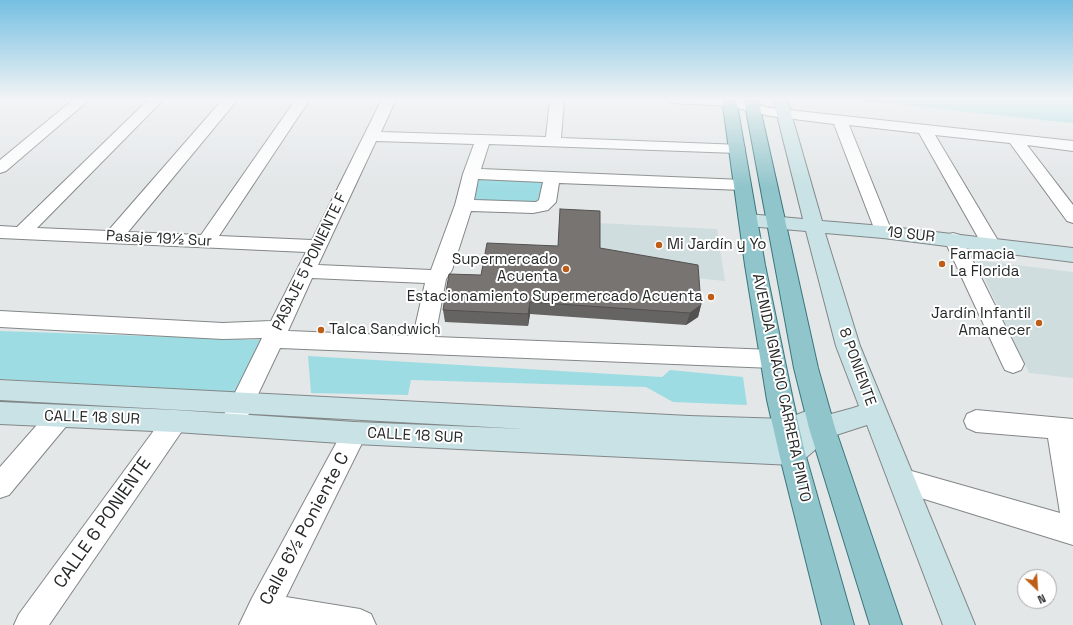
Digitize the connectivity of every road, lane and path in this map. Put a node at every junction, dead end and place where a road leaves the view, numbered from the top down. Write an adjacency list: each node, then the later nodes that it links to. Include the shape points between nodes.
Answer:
1 (48, 128): 19 (street)
2 (127, 128): 30 (street)
3 (206, 128): 31 (street)
4 (283, 128): 33 (street)
5 (375, 128): 13 (street, PASAJE 5 PONIENTE F)
6 (554, 128): 16 (street)
7 (734, 128): 18 (main road, AVENIDA IGNACIO CARRERA PINTO)
8 (757, 128): 26 (main road, AVENIDA IGNACIO CARRERA PINTO)
9 (788, 128): 27 (main road, 8 PONIENTE)
10 (843, 128): 29 (street)
11 (909, 128): 12 (street)
12 (925, 130): 15 (street); 34 (street)
13 (371, 136): 14 (street); 35 (street, PASAJE 5 PONIENTE F)
14 (483, 138): 16 (street); 20 (street)
15 (1014, 140): 17 (street); 24 (street)
16 (553, 142): 18 (street)
17 (1073, 146)
18 (737, 148): 22 (main road, AVENIDA IGNACIO CARRERA PINTO)
19 (0, 168)
20 (471, 174): 21 (street); 23 (street)
21 (552, 177): 22 (street); 23 (street, via 548,202 542,206 534,208)
22 (743, 185): 25 (main road, AVENIDA IGNACIO CARRERA PINTO)
23 (464, 205): 38 (street, via 442,270)
24 (1073, 217)
25 (748, 220): 26 (main road, 19 SUR); 42 (main road, AVENIDA IGNACIO CARRERA PINTO)
26 (776, 222): 27 (main road, 19 SUR); 51 (main road, AVENIDA IGNACIO CARRERA PINTO, via 798,332)
27 (815, 225): 29 (main road, 19 SUR); 45 (main road, 8 PONIENTE, via 836,308)
28 (0, 232): 30 (street, Pasaje 19½ Sur)
29 (883, 232): 32 (main road, 19 SUR)
30 (21, 233): 31 (street, Pasaje 19½ Sur)
31 (113, 237): 33 (street, Pasaje 19½ Sur)
32 (953, 239): 34 (main road, 19 SUR); 43 (street)
33 (206, 241): 35 (street, Pasaje 19½ Sur)
34 (991, 244): 36 (main road, 19 SUR)
35 (319, 246): 37 (street, PASAJE 5 PONIENTE F)
36 (1073, 255)
37 (306, 271): 38 (street); 40 (street, PASAJE 5 PONIENTE F)
38 (436, 277): 41 (street)
39 (0, 319): 40 (street)
40 (275, 334): 41 (street); 47 (street, PASAJE 5 PONIENTE F)
41 (422, 345): 42 (street)
42 (773, 360): 54 (main road, AVENIDA IGNACIO CARRERA PINTO)
43 (1013, 364)
44 (0, 390): 47 (main road, CALLE 18 SUR)
45 (873, 411): 51 (main road, via 857,418); 55 (main road, 8 PONIENTE)
46 (0, 413): 48 (main road, CALLE 18 SUR)
47 (237, 413): 49 (main road, CALLE 18 SUR); 53 (main road, CALLE 18 SUR); 54 (main road, CALLE 18 SUR, via 689,427)
48 (59, 417): 49 (main road, CALLE 18 SUR); 56 (street)
49 (175, 421): 60 (street, CALLE 6 PONIENTE)
50 (976, 421): 52 (street)
51 (821, 422): 54 (main road); 63 (main road, AVENIDA IGNACIO CARRERA PINTO)
52 (1066, 429): 57 (street)
53 (355, 433): 54 (main road, CALLE 18 SUR); 59 (street, Calle 6½ Poniente C)
54 (789, 442): 62 (main road, AVENIDA IGNACIO CARRERA PINTO)
55 (901, 480): 58 (street); 64 (main road, 8 PONIENTE)
56 (0, 486)
57 (1073, 512)
58 (1073, 531)
59 (259, 617): 61 (street)
60 (30, 625)
61 (360, 625)
62 (838, 625)
63 (886, 625)
64 (960, 625)

